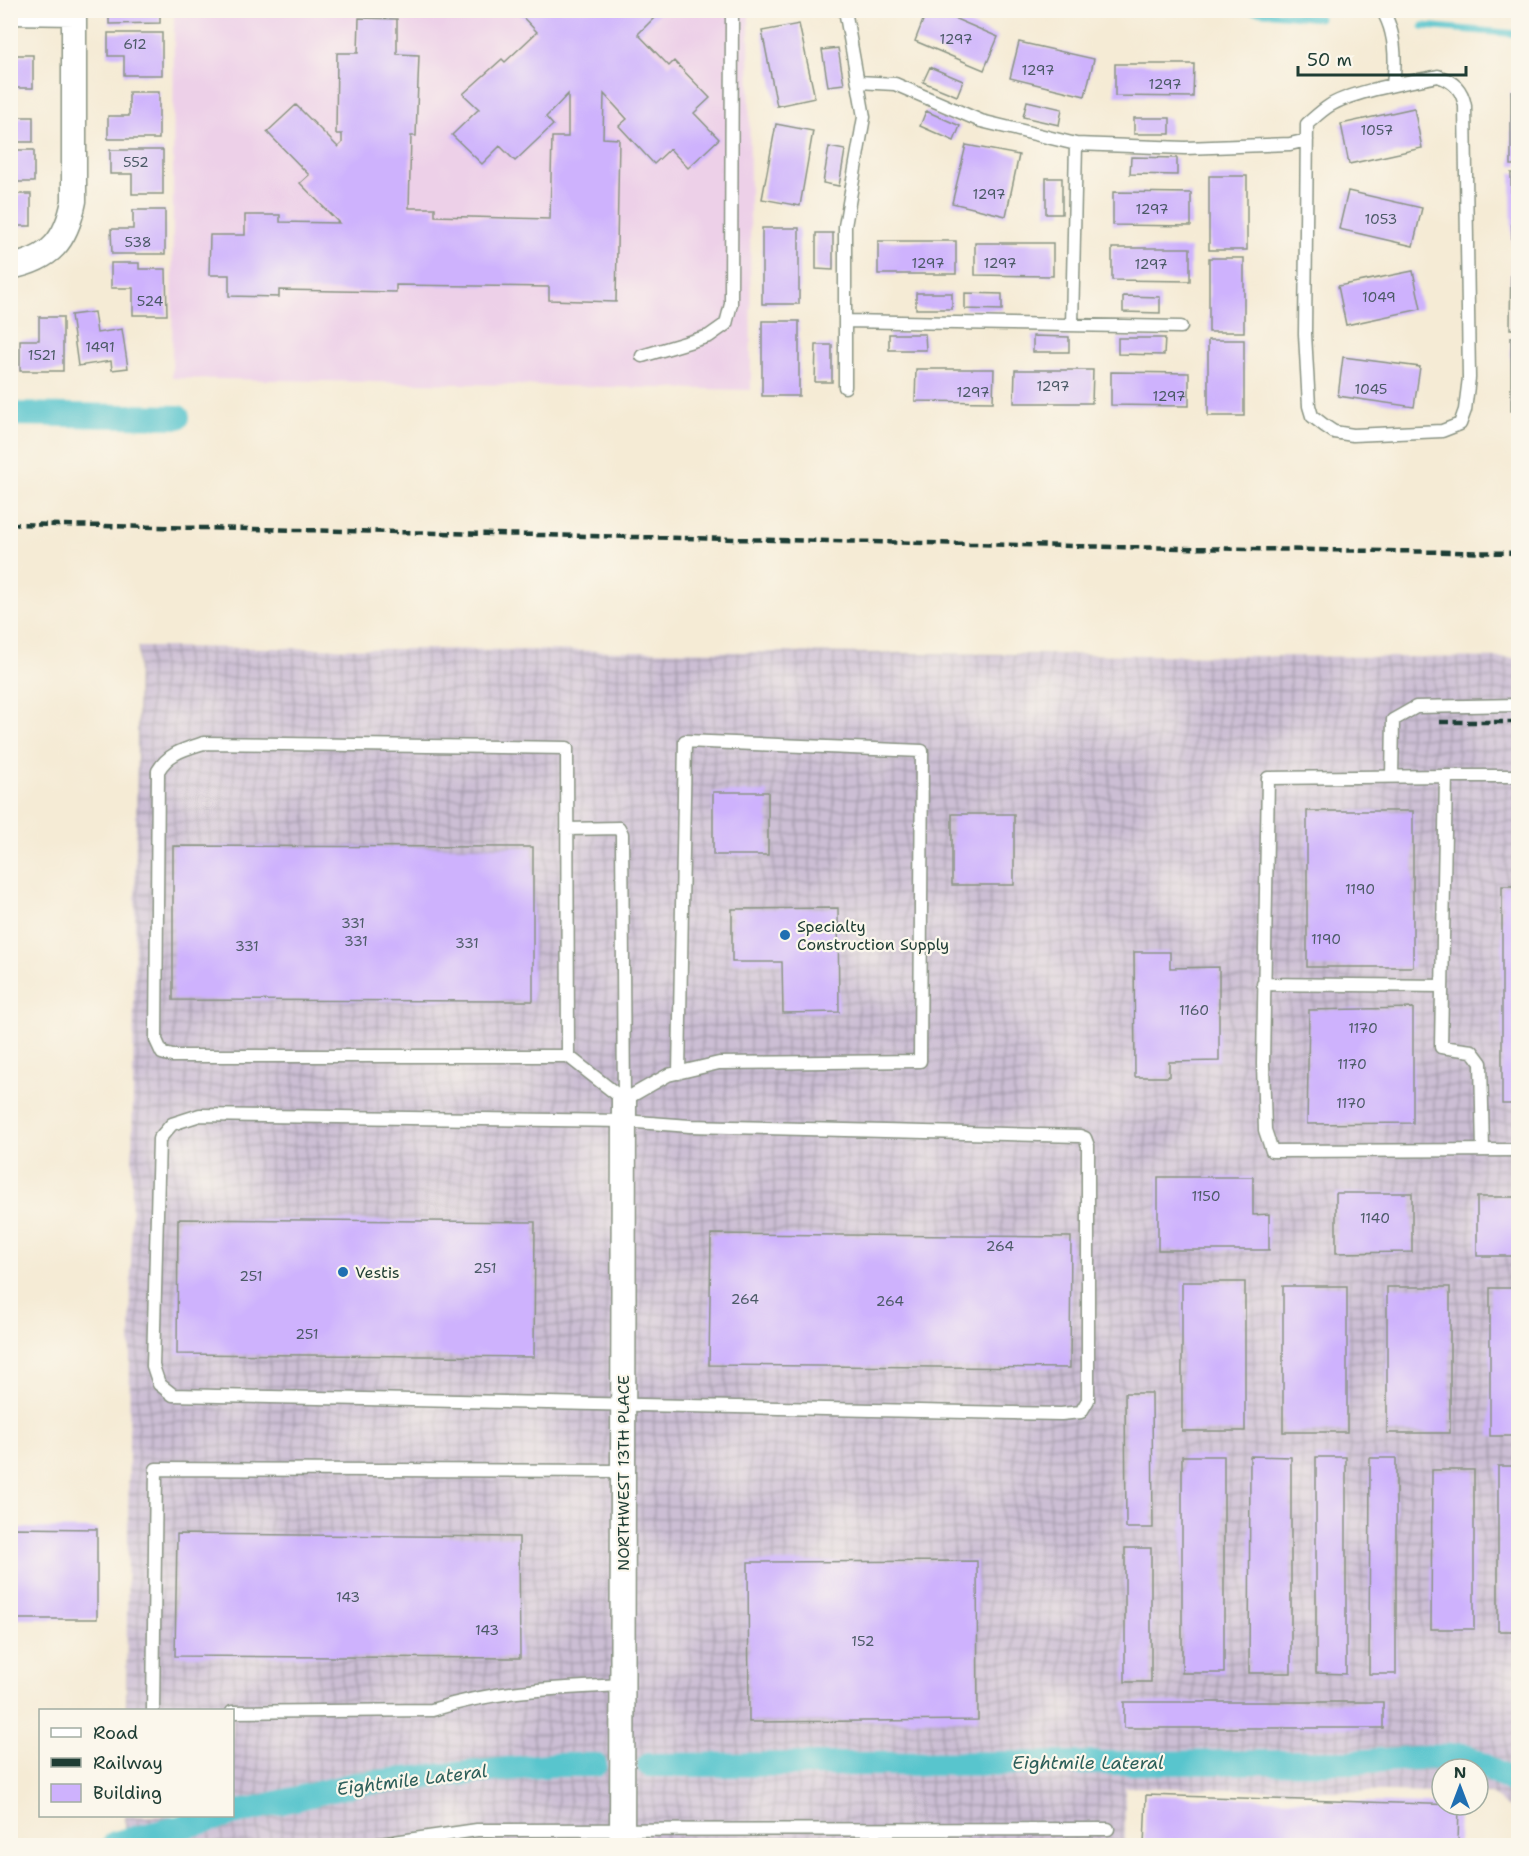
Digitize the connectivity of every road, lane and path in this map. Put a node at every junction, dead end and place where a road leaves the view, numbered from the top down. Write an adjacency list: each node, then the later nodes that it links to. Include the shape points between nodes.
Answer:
1 (732, 10): 14 (lane, via 731,304 726,324 709,336)
2 (845, 10): 6 (lane)
3 (1382, 10): 7 (lane, via 1393,43)
4 (10, 12): 5 (street)
5 (74, 12): 10 (street, via 74,201 69,226 54,248 33,263)
6 (858, 82): 9 (lane, via 895,84 981,121); 11 (lane, via 864,117 845,226)
7 (1393, 85): 8 (lane, via 1328,106 1307,124); 8 (lane, via 1438,76 1463,94 1469,378 1460,424 1442,431 1353,435 1334,432 1312,416 1305,334)
8 (1307, 140): 9 (lane, via 1185,148)
9 (1076, 144): 12 (lane)
10 (10, 267)
11 (845, 321): 12 (lane); 15 (lane)
12 (1072, 325): 13 (lane)
13 (1181, 327)
14 (642, 356)
15 (845, 387)
16 (1518, 705): 19 (lane, via 1416,707 1403,714 1393,720)
17 (1446, 776): 18 (lane); 19 (lane); 22 (lane)
18 (1518, 776)
19 (1392, 777): 21 (lane, via 1268,778)
20 (567, 829): 23 (lane); 23 (lane, via 567,748 204,743 173,754 158,771 156,1040 162,1053); 25 (lane, via 619,828 622,834)
21 (1263, 984): 22 (lane); 26 (lane, via 1264,1130 1272,1151)
22 (1442, 986): 26 (lane, via 1442,1047 1472,1051 1481,1063)
23 (568, 1056): 25 (lane)
24 (679, 1073): 24 (lane, via 719,1063 920,1061 922,751 685,741); 25 (lane, via 668,1075)
25 (624, 1110): 28 (street, NORTHWEST 13TH PLACE); 28 (lane, via 200,1115 172,1124 159,1138 153,1366 159,1384 173,1395); 28 (lane, via 690,1126 1085,1138 1088,1400 1081,1412 1061,1414)
26 (1483, 1150): 27 (lane)
27 (1518, 1150)
28 (623, 1404): 29 (street, NORTHWEST 13TH PLACE)
29 (622, 1471): 30 (street, NORTHWEST 13TH PLACE); 31 (lane, via 156,1469)
30 (622, 1685): 32 (lane, via 521,1690 432,1710); 34 (street, NORTHWEST 13TH PLACE)
31 (153, 1709)
32 (234, 1712)
33 (1108, 1829): 34 (lane)
34 (622, 1838): 35 (lane, via 477,1830)
35 (366, 1845)

